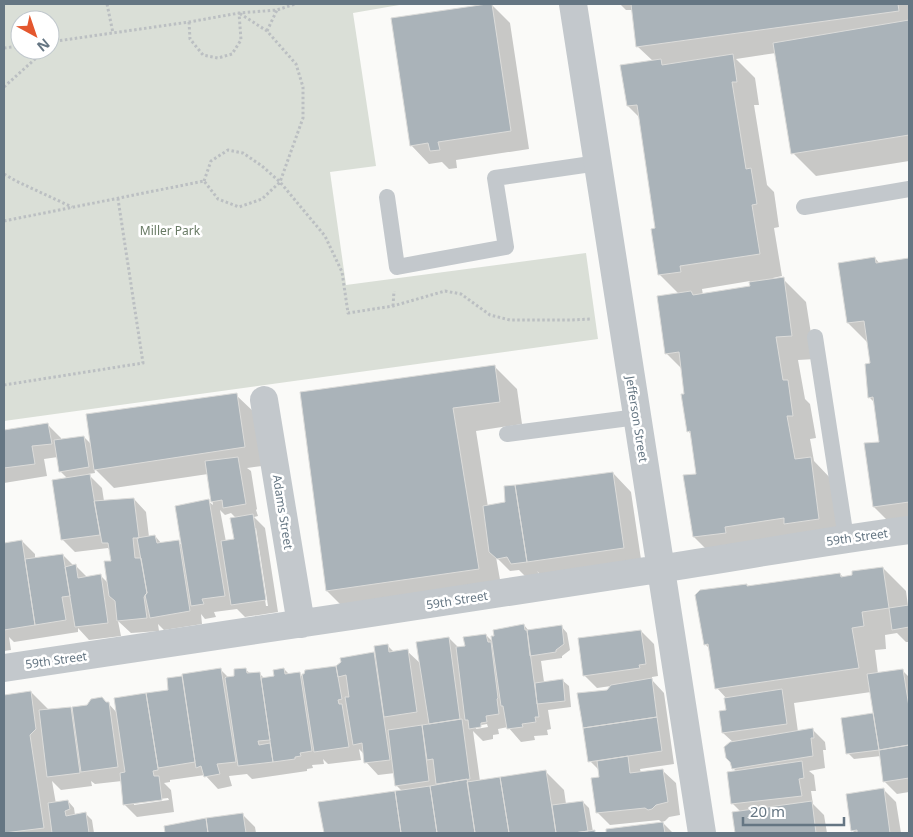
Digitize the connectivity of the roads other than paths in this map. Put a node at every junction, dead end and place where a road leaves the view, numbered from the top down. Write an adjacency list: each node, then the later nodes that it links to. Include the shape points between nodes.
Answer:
1 (572, 4): 2 (street, Jefferson Street)
2 (598, 163): 4 (lane, via 496,178 506,247 397,267); 8 (street, Jefferson Street)
3 (909, 189): 5 (lane)
4 (387, 197)
5 (804, 207)
6 (815, 337): 11 (lane)
7 (264, 400): 13 (street, Adams Street)
8 (637, 417): 9 (lane); 12 (street, Jefferson Street)
9 (508, 434)
10 (909, 530): 11 (street, 59th Street)
11 (846, 538): 12 (street, 59th Street)
12 (661, 568): 13 (street, 59th Street); 15 (street, Jefferson Street)
13 (301, 624): 14 (street, 59th Street)
14 (4, 668)
15 (702, 833)

